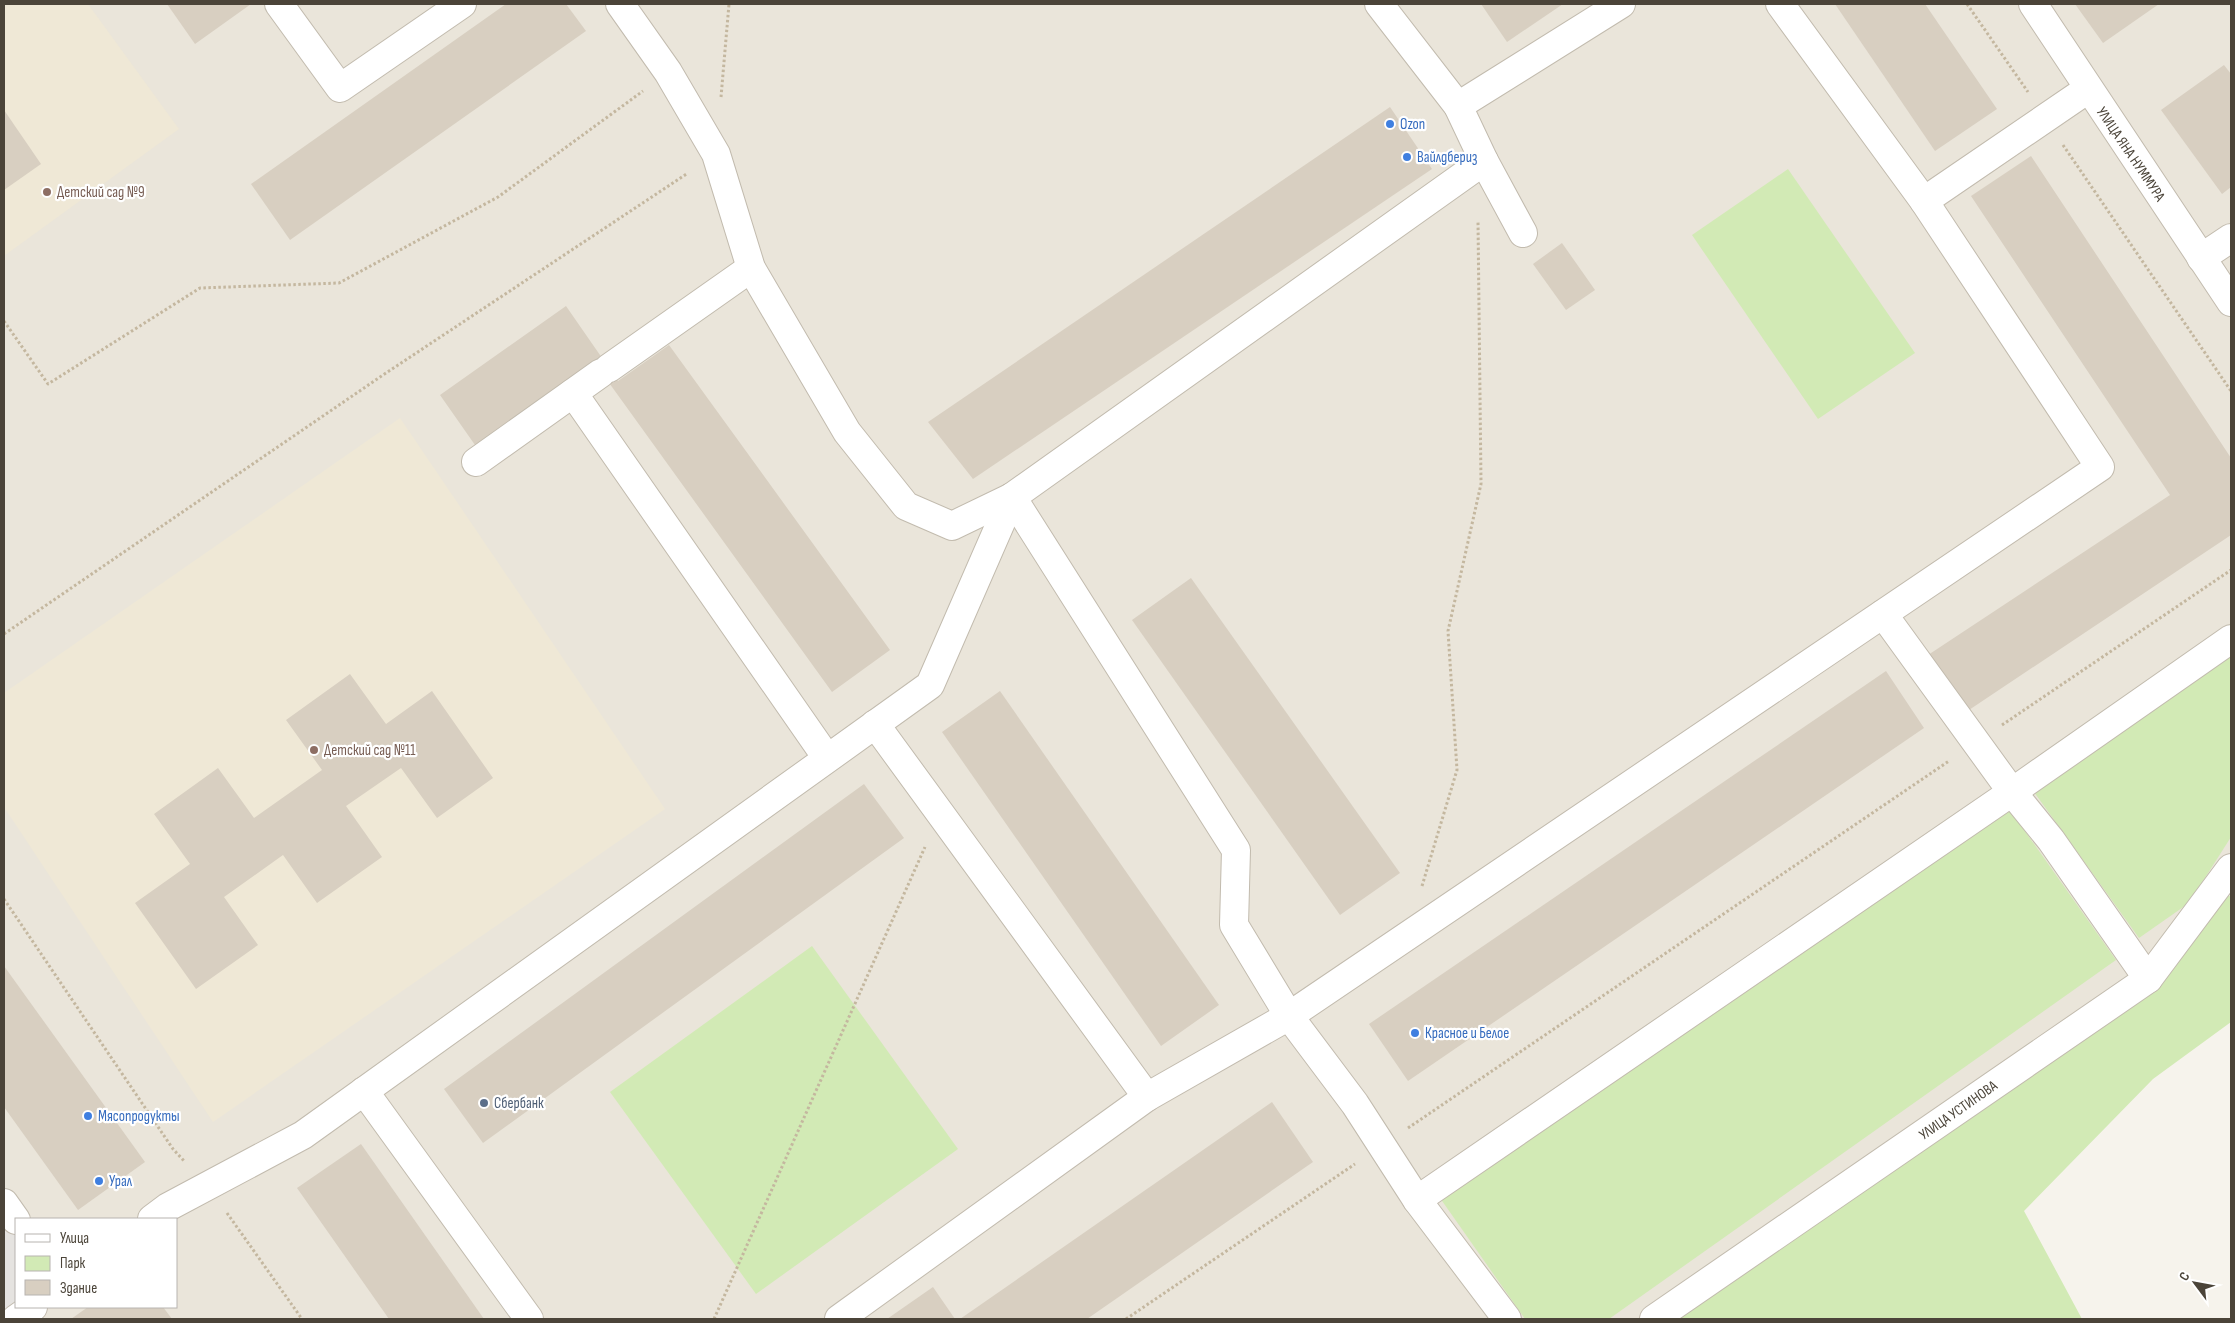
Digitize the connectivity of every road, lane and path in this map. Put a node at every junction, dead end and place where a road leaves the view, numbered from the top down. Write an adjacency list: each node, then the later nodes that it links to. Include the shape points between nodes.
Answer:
1 (279, 4): 2 (street, via 340,88)
2 (462, 4)
3 (620, 4): 10 (street)
4 (729, 4): 12 (path)
5 (1379, 4): 13 (street)
6 (1621, 4): 13 (street)
7 (1780, 4): 17 (street)
8 (1967, 4): 14 (path)
9 (2033, 4): 11 (street, УЛИЦА ЯНА НУММУРА)
10 (668, 72): 15 (street); 23 (path, via 498,197 339,283 200,288 48,384)
11 (2088, 89): 14 (street); 20 (street, УЛИЦА ЯНА НУММУРА)
12 (721, 98)
13 (1458, 106): 16 (street)
14 (2045, 118): 17 (street); 24 (path)
15 (716, 154): 21 (street); 30 (path, via 383,375)
16 (1489, 170): 18 (street); 27 (street); 39 (path, via 1478,216 1481,484 1448,631 1456,770)
17 (1924, 201): 29 (street, via 2100,467)
18 (1523, 233)
19 (2231, 238): 20 (street)
20 (2201, 258): 22 (street, УЛИЦА ЯНА НУММУРА)
21 (751, 268): 25 (street); 27 (street, via 847,432 906,506 952,526)
22 (2231, 302)
23 (4, 321)
24 (2231, 391)
25 (573, 393): 26 (street); 34 (street)
26 (476, 462)
27 (1012, 498): 32 (street, via 930,685); 41 (street, via 1236,850 1234,925)
28 (2231, 570): 33 (path)
29 (1883, 614): 33 (street); 39 (street)
30 (4, 634)
31 (2231, 639): 35 (street)
32 (876, 724): 34 (street); 36 (street)
33 (1976, 743): 35 (street); 44 (path)
34 (827, 758): 42 (street)
35 (2012, 792): 40 (street, via 2051,840); 46 (street)
36 (940, 813): 43 (street); 52 (path)
37 (2231, 868): 40 (street, УЛИЦА УСТИНОВА)
38 (4, 899): 45 (path, via 172,1149)
39 (1408, 935): 41 (street)
40 (2148, 979): 56 (street, УЛИЦА УСТИНОВА)
41 (1288, 1016): 43 (street); 44 (street)
42 (364, 1091): 45 (street, via 303,1135); 51 (street)
43 (1147, 1097): 53 (street)
44 (1383, 1145): 46 (street); 54 (path)
45 (208, 1186): 48 (street); 50 (path)
46 (1417, 1200): 55 (street)
47 (4, 1203): 49 (street)
48 (153, 1218)
49 (15, 1219)
50 (302, 1319)
51 (529, 1319)
52 (714, 1319)
53 (839, 1319)
54 (1126, 1319)
55 (1507, 1319)
56 (1654, 1319)

